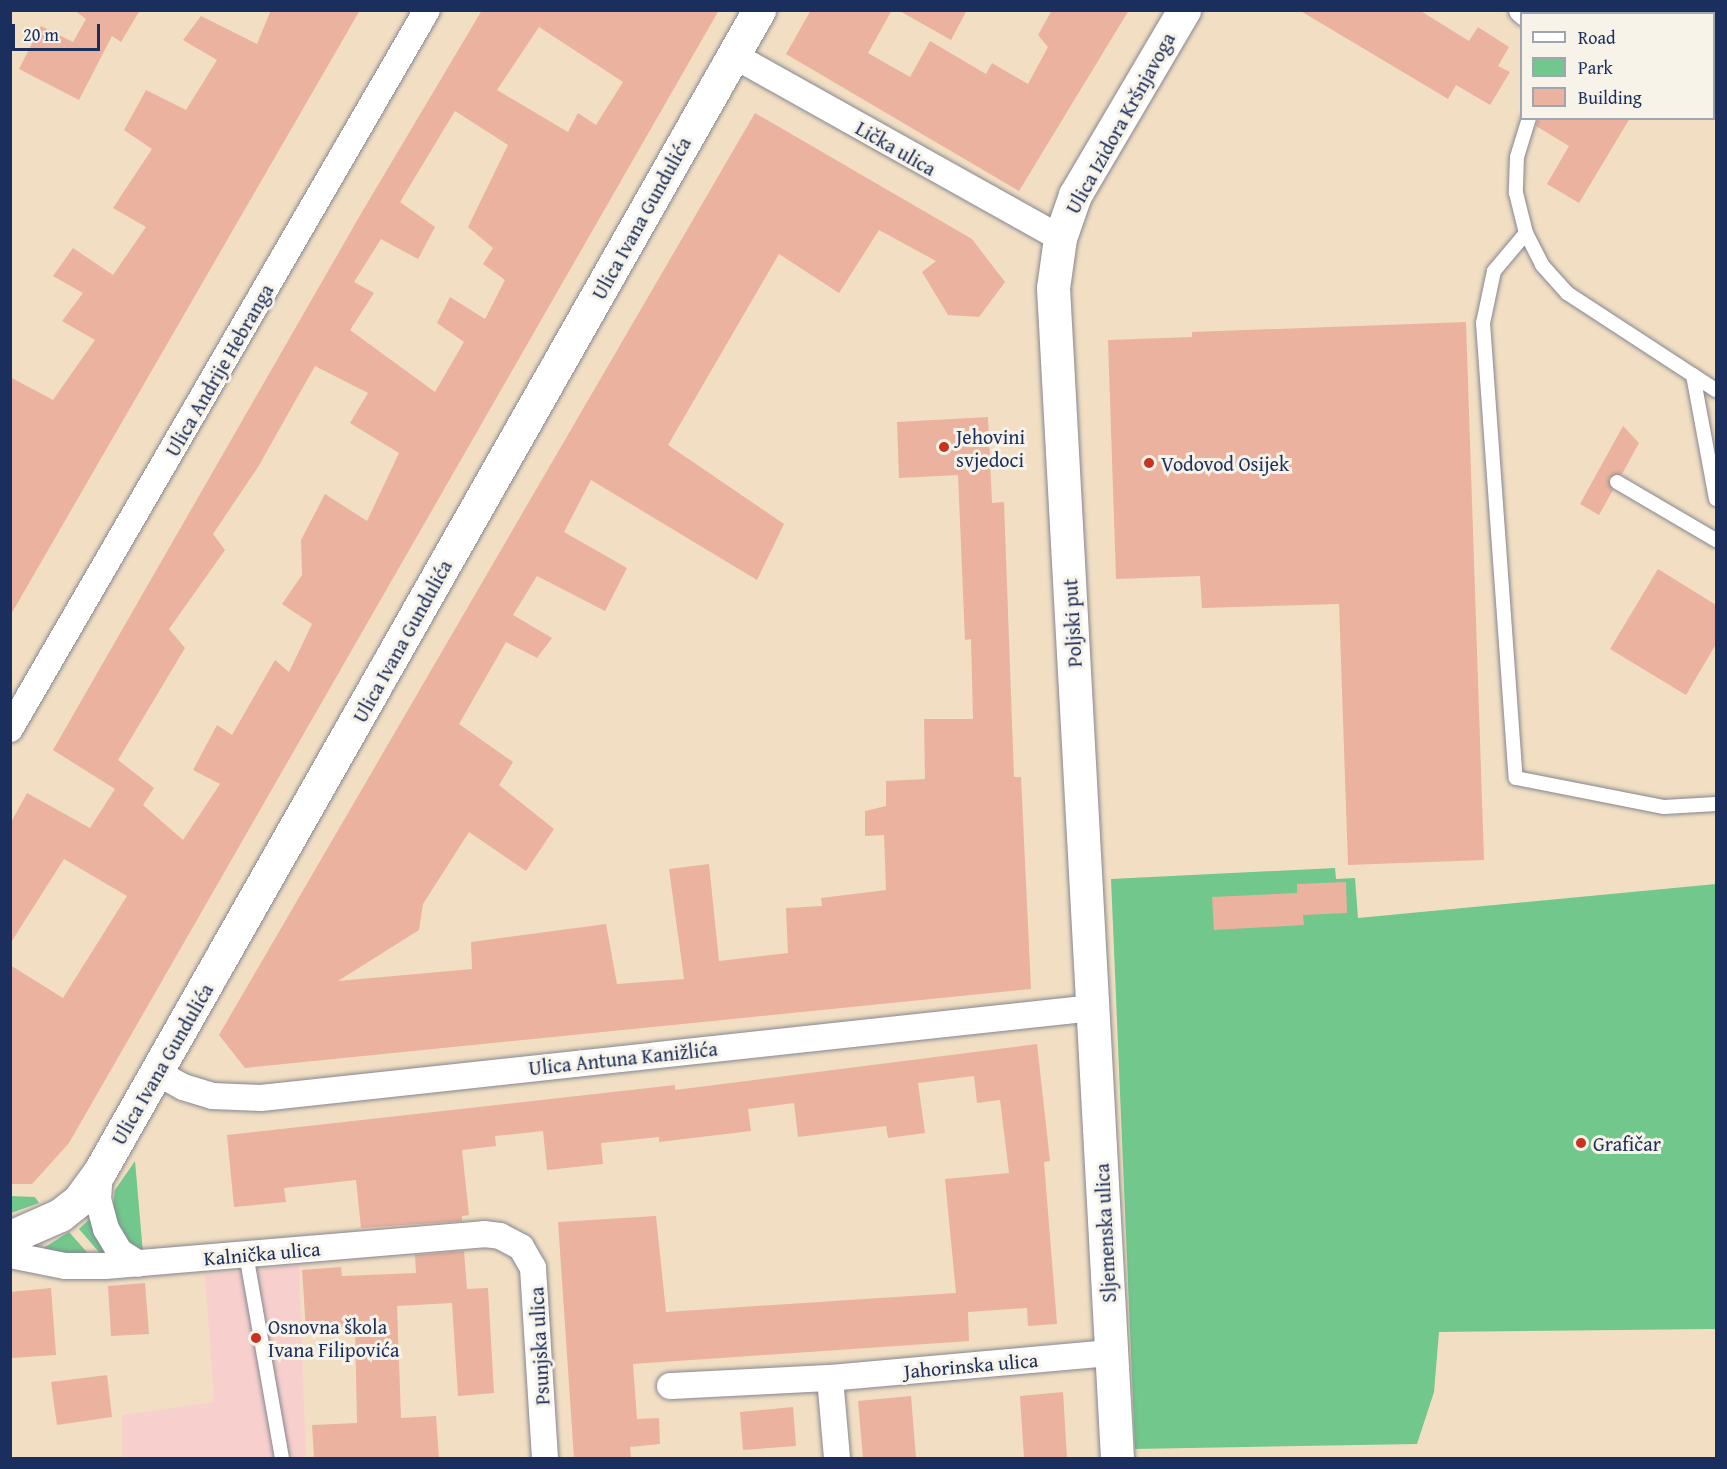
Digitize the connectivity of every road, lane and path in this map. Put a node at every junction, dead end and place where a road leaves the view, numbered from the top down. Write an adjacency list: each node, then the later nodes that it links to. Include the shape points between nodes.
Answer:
1 (427, 10): 13 (street, Ulica Andrije Hebranga)
2 (759, 10): 4 (street, Ulica Ivana Gundulića)
3 (1184, 10): 7 (street, Ulica Izidora Kršnjavoga, via 1075,195)
4 (733, 55): 7 (street, Lička ulica); 16 (street, Ulica Ivana Gundulića)
5 (1528, 120): 6 (lane, via 1517,156 1516,193)
6 (1526, 233): 8 (lane, via 1542,265 1567,293); 14 (lane, via 1494,271 1483,323 1516,778 1664,807)
7 (1060, 238): 15 (street, Poljski put, via 1054,315)
8 (1693, 375): 9 (lane); 11 (lane)
9 (1716, 390)
10 (1617, 482): 12 (lane)
11 (1716, 500)
12 (1716, 540)
13 (10, 729)
14 (1716, 804)
15 (1093, 1008): 16 (street, Ulica Antuna Kanižlića, via 261,1098 212,1096 183,1088); 23 (street, Sljemenska ulica)
16 (158, 1073): 17 (street, Ulica Ivana Gundulića)
17 (100, 1171): 18 (street, Ulica Ivana Gundulića, via 79,1200 60,1215); 22 (street, via 98,1199 106,1229 120,1252)
18 (10, 1237)
19 (514, 1241): 20 (street, Kalnička ulica, via 484,1234); 27 (street, Psunjska ulica, via 528,1256 537,1287)
20 (246, 1254): 22 (street, Kalnička ulica); 26 (lane)
21 (10, 1255): 22 (street, Kalnička ulica, via 64,1266)
22 (140, 1263)
23 (1111, 1353): 24 (street, Jahorinska ulica); 29 (street, Sljemenska ulica)
24 (830, 1378): 25 (street, Jahorinska ulica); 28 (street)
25 (670, 1386)
26 (282, 1458)
27 (544, 1458)
28 (837, 1458)
29 (1117, 1458)

